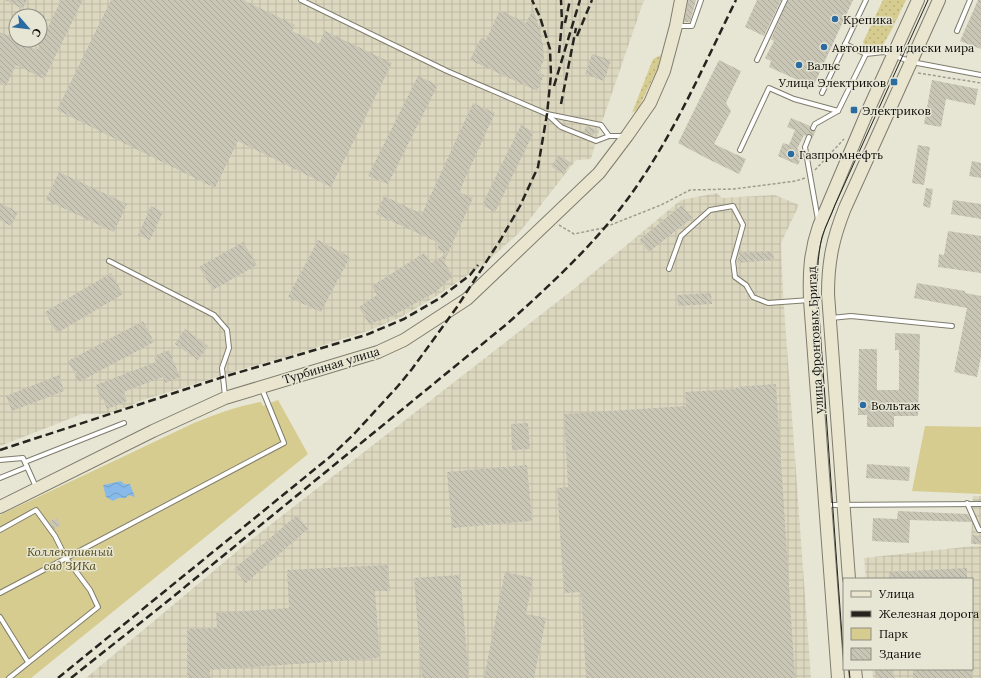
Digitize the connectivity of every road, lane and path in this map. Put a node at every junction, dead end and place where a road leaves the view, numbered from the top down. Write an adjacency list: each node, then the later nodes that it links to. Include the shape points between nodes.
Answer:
1 (301, 0): 21 (lane, via 447,71)
2 (681, 0): 9 (main road, Турбинная улица)
3 (701, 0): 9 (lane, via 692,26)
4 (785, 0): 14 (lane)
5 (866, 0): 11 (lane)
6 (918, 0): 13 (main road, улица Фронтовых Бригад)
7 (939, 0): 15 (main road, улица Фронтовых Бригад)
8 (970, 0): 10 (lane)
9 (676, 26): 24 (main road, Турбинная улица, via 664,71 650,102)
10 (957, 31)
11 (845, 44): 12 (lane); 19 (lane)
12 (866, 54): 13 (lane, via 884,52); 20 (lane)
13 (893, 55): 15 (lane); 30 (main road, улица Фронтовых Бригад)
14 (757, 60)
15 (909, 61): 17 (lane); 34 (main road, улица Фронтовых Бригад, via 833,240 828,274)
16 (918, 73): 18 (path)
17 (981, 75)
18 (981, 83)
19 (822, 93)
20 (838, 111): 22 (lane, via 815,124); 27 (lane, via 794,99 769,88)
21 (547, 114): 23 (lane, via 601,125); 23 (lane, via 561,127 596,141)
22 (813, 128)
23 (608, 136): 24 (lane)
24 (627, 136): 29 (main road, Турбинная улица, via 599,173)
25 (809, 137): 28 (lane, via 805,147)
26 (844, 140): 28 (path)
27 (740, 150)
28 (809, 177): 29 (path, via 734,189 690,190 661,205 603,228 574,234); 30 (lane)
29 (550, 220): 36 (main road, Турбинная улица, via 467,299 404,340 378,352)
30 (819, 226): 33 (main road, улица Фронтовых Бригад, via 810,258)
31 (109, 261): 37 (lane, via 214,315 228,330 229,348 222,368)
32 (669, 269): 33 (lane, via 681,236 710,210 733,206 743,225 733,261 735,278 746,285 753,296 768,303)
33 (810, 300): 46 (main road, улица Фронтовых Бригад)
34 (830, 318): 35 (lane, via 851,316); 45 (main road, улица Фронтовых Бригад)
35 (952, 326)
36 (261, 386): 37 (main road, Турбинная улица); 50 (lane, via 284,443)
37 (225, 398): 42 (main road, Турбинная улица)
38 (124, 423): 40 (lane)
39 (0, 460): 40 (lane, via 23,458)
40 (26, 464): 41 (lane); 42 (lane)
41 (0, 478)
42 (37, 489): 47 (main road, Турбинная улица)
43 (967, 503): 44 (lane); 45 (lane); 49 (lane)
44 (981, 504)
45 (843, 505): 46 (lane); 51 (main road, улица Фронтовых Бригад)
46 (825, 506): 56 (main road, улица Фронтовых Бригад)
47 (0, 507)
48 (0, 530): 50 (lane, via 36,510 55,536)
49 (981, 530)
50 (66, 558): 52 (lane); 54 (lane, via 90,590 98,607)
51 (849, 578)
52 (0, 592)
53 (0, 617): 54 (lane)
54 (28, 662): 55 (lane)
55 (9, 678)
56 (838, 678)

